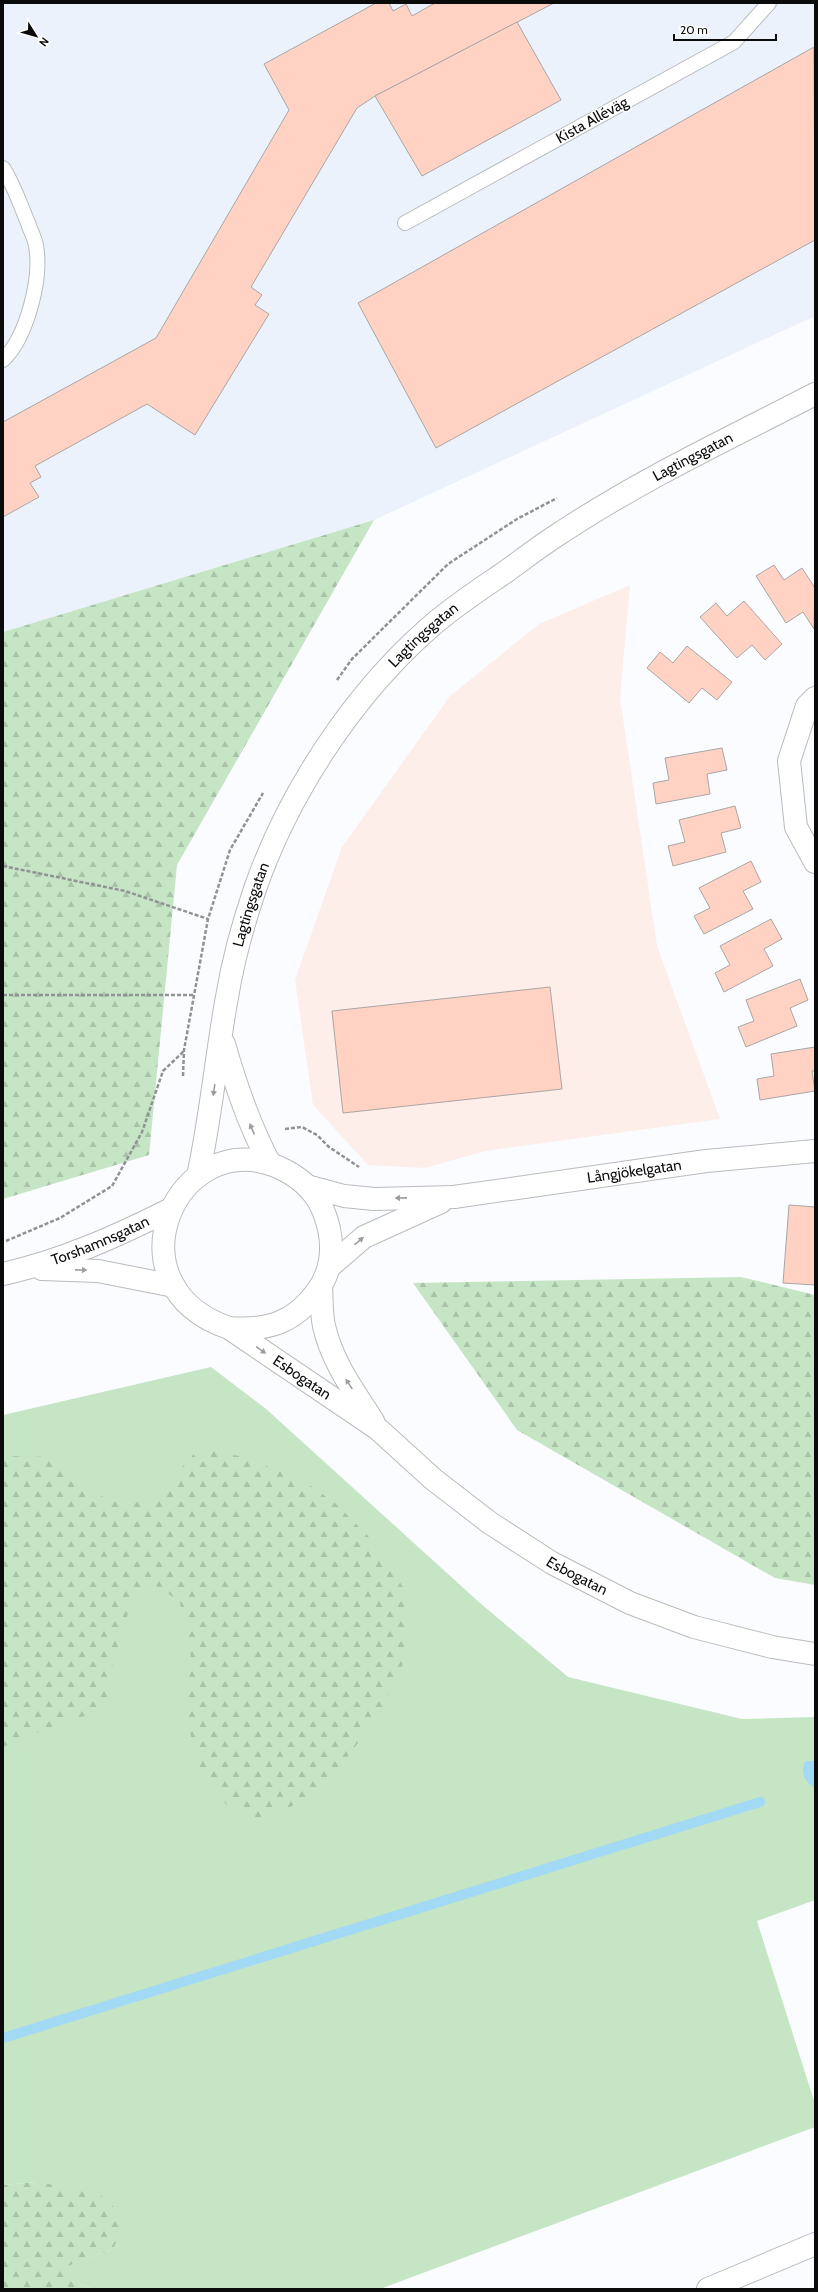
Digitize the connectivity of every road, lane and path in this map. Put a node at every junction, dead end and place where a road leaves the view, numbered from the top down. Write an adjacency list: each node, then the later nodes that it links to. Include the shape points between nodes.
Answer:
1 (769, 3): 3 (lane, Kista Alléväg, via 734,42)
2 (3, 168): 4 (lane, via 11,180 36,246 36,278 29,316 9,354)
3 (405, 223)
4 (3, 360)
5 (815, 394): 15 (main road, Lagtingsgatan, via 637,487 562,532 428,629 377,681 336,734 300,790 275,836 239,941 227,997)
6 (560, 497): 7 (path, via 517,519 448,564 352,659)
7 (334, 684)
8 (815, 698): 10 (main road, via 807,706 789,761 796,826)
9 (265, 789): 12 (path, via 230,850)
10 (815, 862)
11 (3, 866): 12 (path, via 124,891)
12 (208, 919): 14 (path)
13 (3, 995): 14 (path)
14 (195, 995): 16 (path)
15 (222, 1038): 18 (main road, Lagtingsgatan, one-way to 15, via 241,1102); 22 (main road, Lagtingsgatan, one-way to 22, via 207,1136)
16 (184, 1050): 17 (path); 26 (path, via 163,1071 142,1132 112,1186 60,1218)
17 (183, 1080)
18 (253, 1132): 20 (main road, Lagtingsgatan); 21 (path, via 302,1127)
19 (815, 1151): 24 (main road, Långjökelgatan, via 706,1160)
20 (270, 1164): 22 (main road, via 232,1162); 23 (main road, via 290,1172)
21 (364, 1170)
22 (198, 1176): 25 (main road, via 183,1191)
23 (307, 1186): 24 (main road, Långjökelgatan, one-way to 23, via 374,1199 344,1196); 27 (main road, via 320,1203 329,1223 332,1245)
24 (454, 1197): 27 (main road, Långjökelgatan, one-way to 24, via 364,1237)
25 (171, 1209): 28 (main road, Torshamnsgatan, via 91,1247); 30 (main road, via 163,1240 167,1271)
26 (3, 1243)
27 (329, 1267): 31 (main road)
28 (28, 1269): 29 (main road, Torshamnsgatan); 30 (main road, Torshamnsgatan, one-way to 30, via 98,1270)
29 (3, 1274)
30 (174, 1286): 32 (main road, via 184,1301 197,1313)
31 (321, 1286): 32 (main road, via 308,1304 278,1323 250,1329); 33 (main road, Esbogatan, one-way to 31, via 333,1355 324,1326)
32 (229, 1328): 33 (main road, Esbogatan, one-way to 33)
33 (378, 1429): 34 (main road, Esbogatan, via 433,1479 490,1523 552,1563 630,1603 694,1627 772,1647)
34 (815, 1654)
35 (815, 2244): 37 (main road)
36 (815, 2260): 38 (main road)
37 (708, 2289)
38 (711, 2289)

